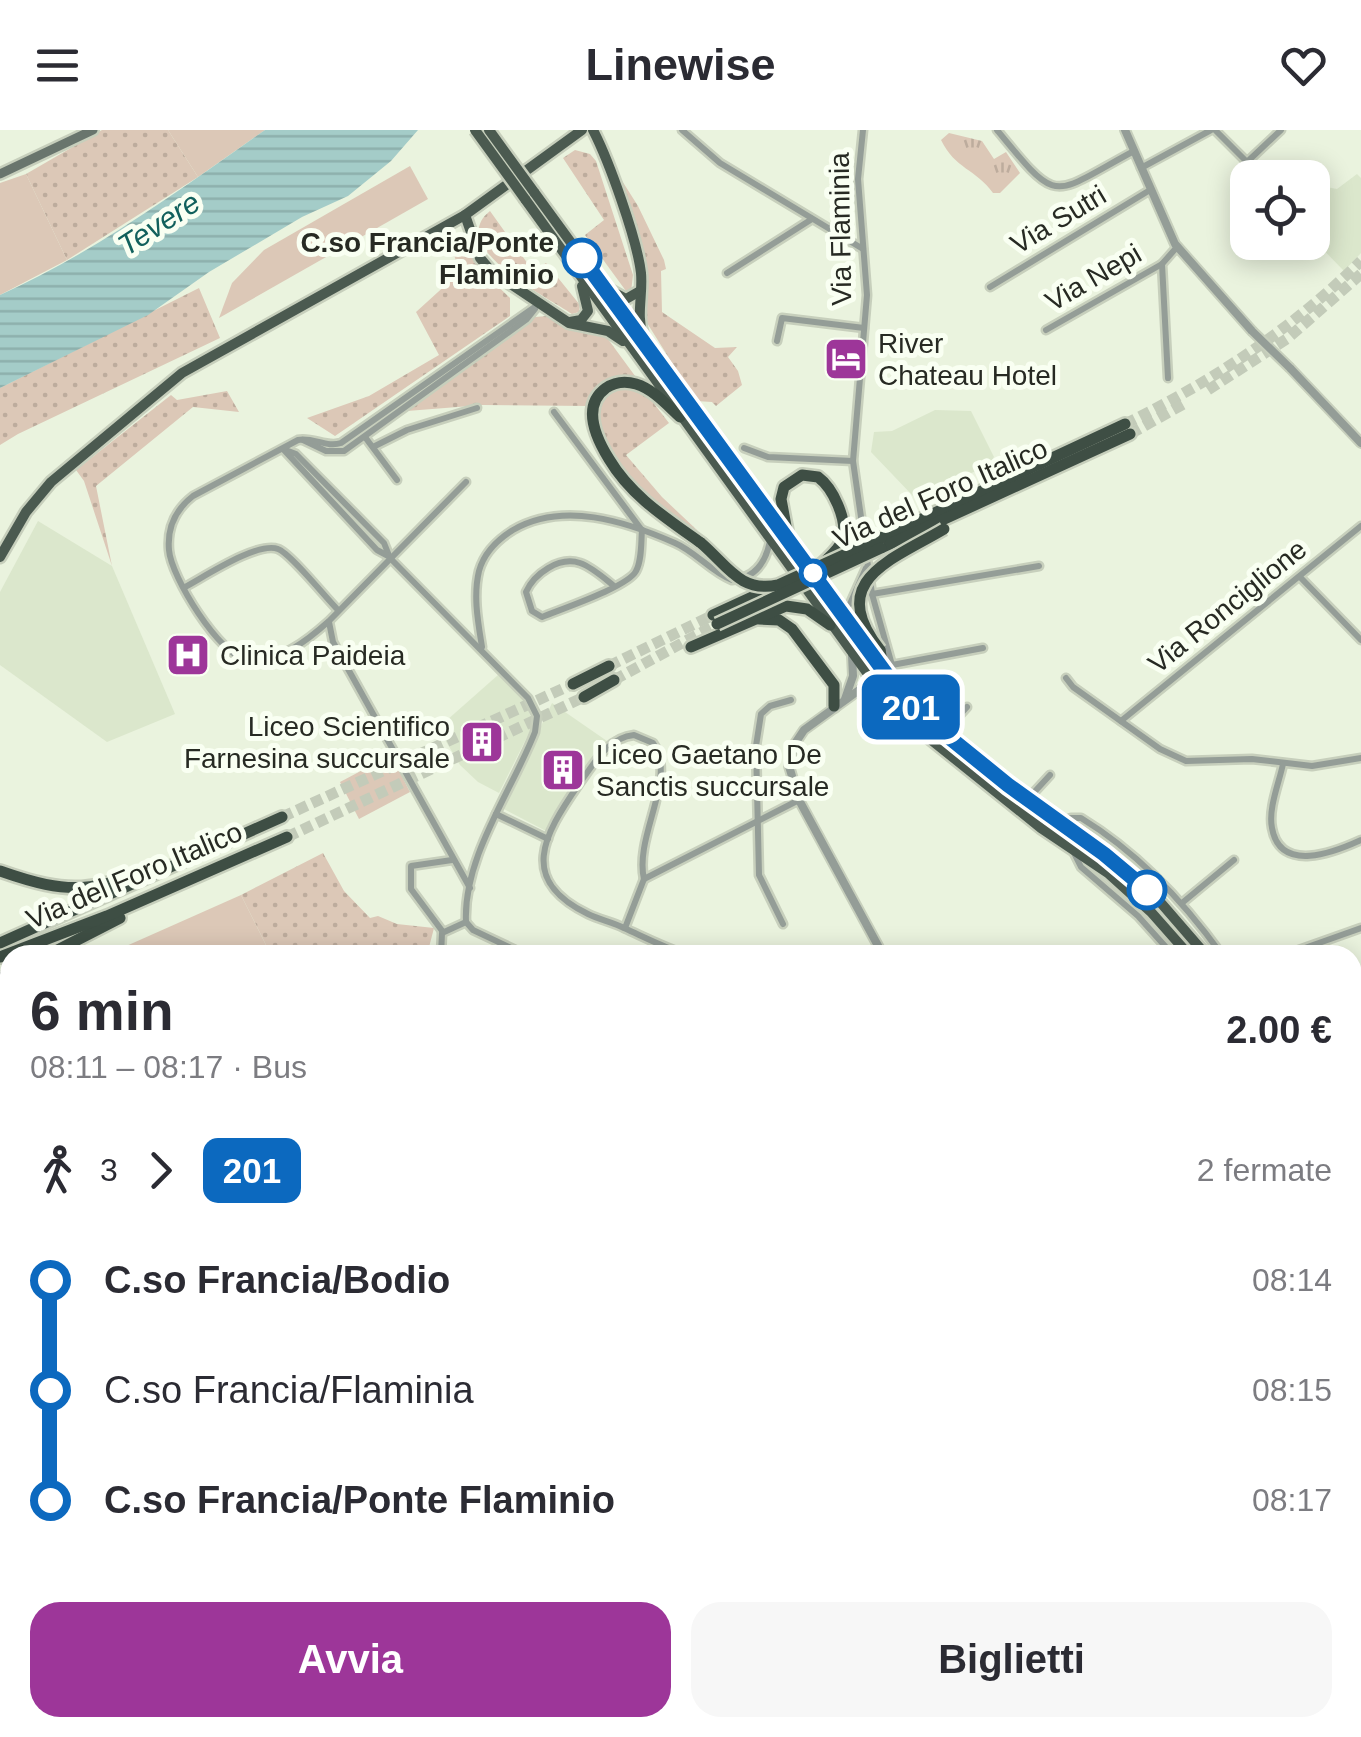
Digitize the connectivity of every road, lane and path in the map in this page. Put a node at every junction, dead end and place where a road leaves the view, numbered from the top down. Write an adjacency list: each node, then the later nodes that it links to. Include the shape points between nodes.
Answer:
1 (475, 130): 16 (main road, bridge)
2 (489, 130): 16 (main road, bridge)
3 (582, 130): 17 (main road)
4 (593, 130): 26 (main road, via 636,251)
5 (682, 130): 18 (street, via 720,164)
6 (863, 130): 20 (street, Via Flaminia, via 858,179)
7 (997, 130): 12 (street, via 1040,182 1056,188)
8 (1125, 130): 12 (street)
9 (1213, 130): 10 (street, via 1247,162); 13 (street)
10 (1281, 130)
11 (87, 132): 14 (main road)
12 (1134, 151): 13 (street)
13 (1141, 168): 15 (street)
14 (0, 174)
15 (1150, 190): 19 (street); 24 (street, Via Sutri)
16 (529, 196): 23 (main road); 25 (main road)
17 (465, 215): 27 (main road, via 485,264); 53 (main road, via 182,373 51,482)
18 (812, 219): 20 (street); 22 (street)
19 (1177, 247): 21 (street, Via Nepi); 40 (street, bridge)
20 (864, 250): 29 (street, Via Flaminia)
21 (1162, 264): 30 (street, Via Nepi); 34 (street)
22 (727, 273)
23 (579, 275): 28 (main road, via 588,311); 32 (main road)
24 (990, 286)
25 (604, 287): 26 (main road, via 626,299); 33 (main road)
26 (640, 290): 33 (main road, via 639,322)
27 (538, 304): 28 (main road); 38 (street, via 528,318); 39 (street, via 341,443)
28 (568, 323): 32 (main road)
29 (864, 328): 31 (street, via 782,318); 44 (street, Via Flaminia)
30 (1046, 330)
31 (777, 341)
32 (628, 343): 37 (main road)
33 (650, 351): 51 (main road)
34 (1168, 378)
35 (477, 408): 41 (street)
36 (554, 412): 49 (street)
37 (680, 416): 50 (main road); 59 (highway, bridge, via 646,388 624,382 602,392 592,414 624,480 656,512 748,586)
38 (365, 436): 39 (street, via 336,453); 41 (street)
39 (302, 439): 42 (street)
40 (1361, 442)
41 (373, 447): 45 (street)
42 (282, 448): 54 (street, via 372,530); 61 (street, via 201,491 176,512 169,551)
43 (744, 448): 44 (street, via 768,457)
44 (852, 461): 57 (street, Via Flaminia)
45 (397, 480)
46 (466, 482): 54 (street)
47 (992, 496): 52 (highway, Via del Foro Italico); 52 (highway, Via del Foro Italico, via 1128,429); 74 (highway, bridge, via 879,566 864,584 860,617)
48 (1361, 526): 58 (street, Via Ronciglione)
49 (642, 530): 50 (street, via 732,580 759,568); 60 (street, via 636,572); 71 (street, via 560,515 500,539 484,558 478,580)
50 (770, 541): 67 (main road)
51 (790, 542): 55 (highway, via 784,487 807,475 826,483 840,516 843,537); 63 (main road)
52 (881, 543): 55 (highway, Via del Foro Italico, bridge); 59 (highway, Via del Foro Italico, bridge, via 715,620)
53 (0, 557)
54 (390, 558): 64 (street); 71 (street)
55 (822, 564): 59 (highway, Via del Foro Italico, bridge)
56 (1039, 566): 62 (street)
57 (867, 567): 62 (street, Via Flaminia); 63 (street, via 850,604)
58 (1300, 577): 68 (street); 83 (street, Via Ronciglione)
59 (778, 585)
60 (614, 586): 60 (street, via 542,617 532,611 526,592 549,568 568,562)
61 (185, 587): 64 (street, via 272,547); 66 (street, via 219,642 245,660 279,655)
62 (872, 594): 74 (street, Via Flaminia)
63 (833, 602): 74 (main road)
64 (338, 610): 66 (street)
65 (750, 620): 67 (highway, via 794,605); 69 (highway); 81 (highway, via 775,619 792,630)
66 (329, 621): 101 (street, via 333,642)
67 (830, 626): 72 (main road)
68 (1361, 640)
69 (691, 646)
70 (983, 648): 74 (street)
71 (482, 650): 90 (street, via 535,712 535,732)
72 (852, 654): 77 (main road); 81 (street, via 853,676)
73 (609, 666): 78 (highway)
74 (888, 668): 77 (street); 84 (main road, via 908,704)
75 (1066, 678): 83 (street)
76 (614, 680): 79 (highway)
77 (872, 681): 81 (street); 100 (main road, via 902,717)
78 (573, 684)
79 (584, 698)
80 (790, 700): 92 (street, via 759,718)
81 (839, 702): 88 (street, via 794,745 790,772)
82 (966, 706): 84 (street)
83 (1120, 721): 86 (street, via 1186,760)
84 (943, 733): 89 (main road)
85 (1361, 758): 86 (street)
86 (1283, 764): 99 (street, via 1271,824 1282,846 1312,857)
87 (1050, 774): 89 (street)
88 (799, 800): 92 (street); 120 (street)
89 (1028, 800): 93 (main road)
90 (496, 814): 98 (street); 106 (street)
91 (282, 816): 96 (highway, Via del Foro Italico)
92 (756, 824): 105 (street); 109 (street, via 759,875)
93 (1060, 824): 94 (street, via 1075,817); 95 (main road)
94 (1095, 828): 95 (street); 107 (street)
95 (1075, 834): 100 (street); 123 (main road, via 1150,892)
96 (241, 835): 103 (highway, via 88,889 48,886); 114 (highway, Via del Foro Italico)
97 (287, 837): 104 (highway, Via del Foro Italico)
98 (548, 839): 105 (street, via 611,743 642,736 656,746 663,764 640,862); 110 (street, via 542,869 555,892)
99 (1361, 840)
100 (1072, 849): 121 (street, via 1080,866); 122 (main road, via 1126,888)
101 (452, 860): 106 (street); 112 (street, via 411,866 411,888)
102 (1234, 860): 107 (street)
103 (0, 870)
104 (196, 878): 115 (highway, Via del Foro Italico); 116 (highway)
105 (644, 879): 110 (street)
106 (470, 888): 108 (street)
107 (1182, 904): 113 (street)
108 (466, 922): 112 (street); 118 (street)
109 (783, 924)
110 (626, 928): 119 (street)
111 (1361, 928): 126 (street)
112 (443, 932): 117 (street)
113 (1205, 932): 124 (street); 125 (street)
114 (0, 942)
115 (34, 945)
116 (67, 945)
117 (442, 945)
118 (504, 945)
119 (657, 945)
120 (878, 945)
121 (1164, 945)
122 (1180, 945)
123 (1199, 945)
124 (1207, 945)
125 (1215, 945)
126 (1313, 945)

